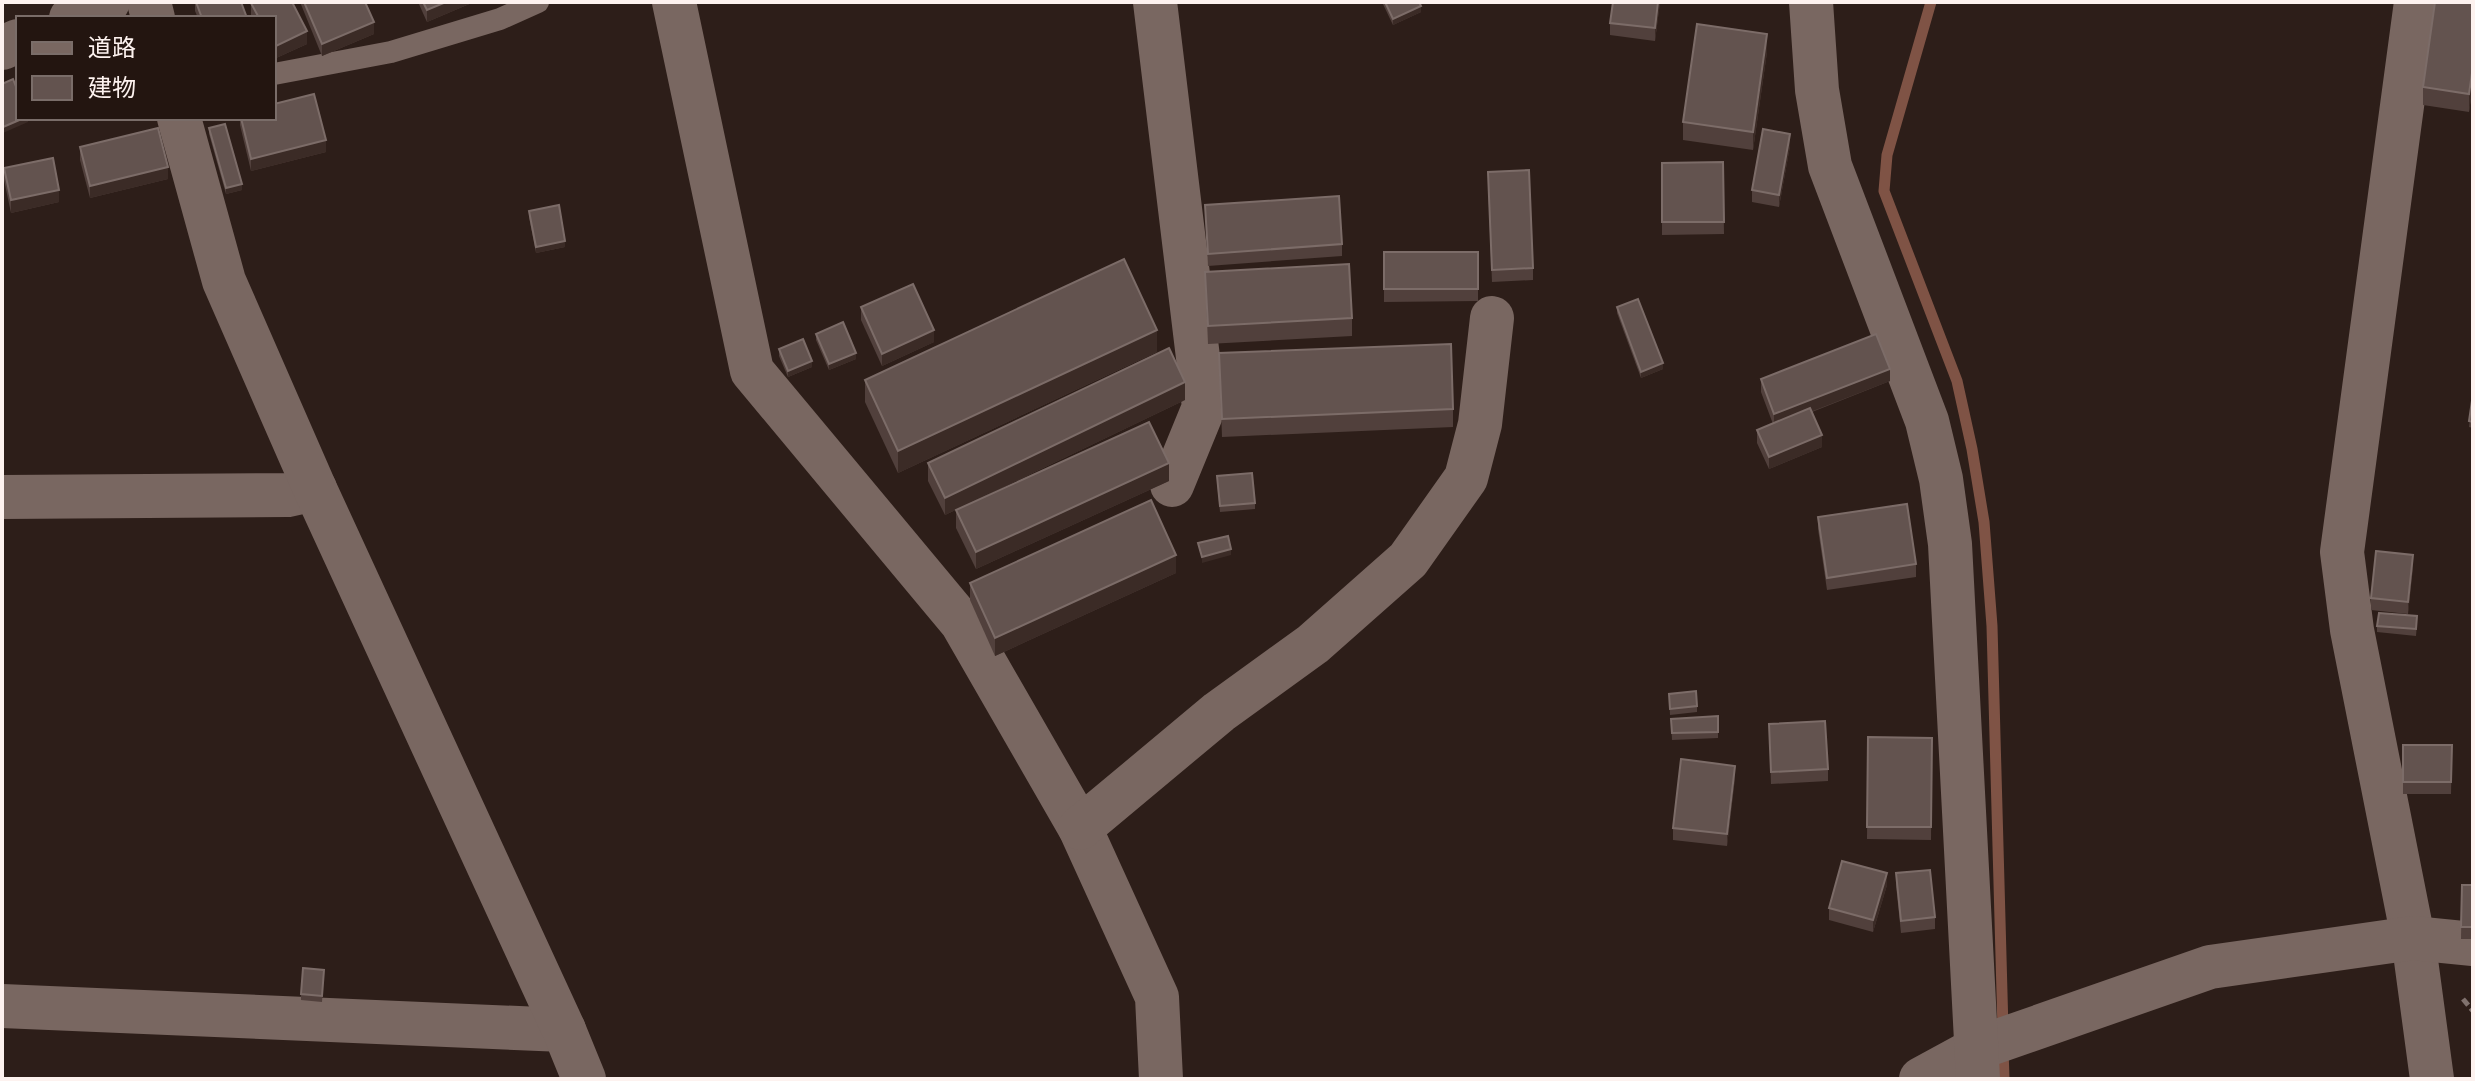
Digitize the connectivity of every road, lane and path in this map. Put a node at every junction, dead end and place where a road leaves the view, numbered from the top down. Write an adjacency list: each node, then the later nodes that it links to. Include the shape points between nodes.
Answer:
1 (108, 2): 7 (street)
2 (538, 2): 8 (lane, via 391,52)
3 (674, 2): 14 (street, via 752,371 962,623)
4 (1155, 2): 11 (street, via 1204,407)
5 (1811, 2): 19 (street, via 1817,90 1830,166 1927,421 1941,479 1950,544)
6 (2416, 2): 15 (street, via 2342,552 2352,630)
7 (76, 16)
8 (276, 74)
9 (180, 120): 12 (street, via 224,281)
10 (1492, 318): 14 (street, via 1480,424 1466,478 1408,560 1313,644 1219,712)
11 (1172, 485)
12 (315, 489): 13 (street, via 288,495); 18 (street)
13 (2, 497)
14 (1080, 828): 21 (street, via 1157,997)
15 (2413, 938): 16 (street); 19 (street, via 2210,967); 23 (street)
16 (2473, 944)
17 (2, 1006): 18 (street)
18 (564, 1030): 20 (street)
19 (1978, 1063): 22 (street)
20 (584, 1079)
21 (1161, 1079)
22 (1921, 1079)
23 (2432, 1079)

